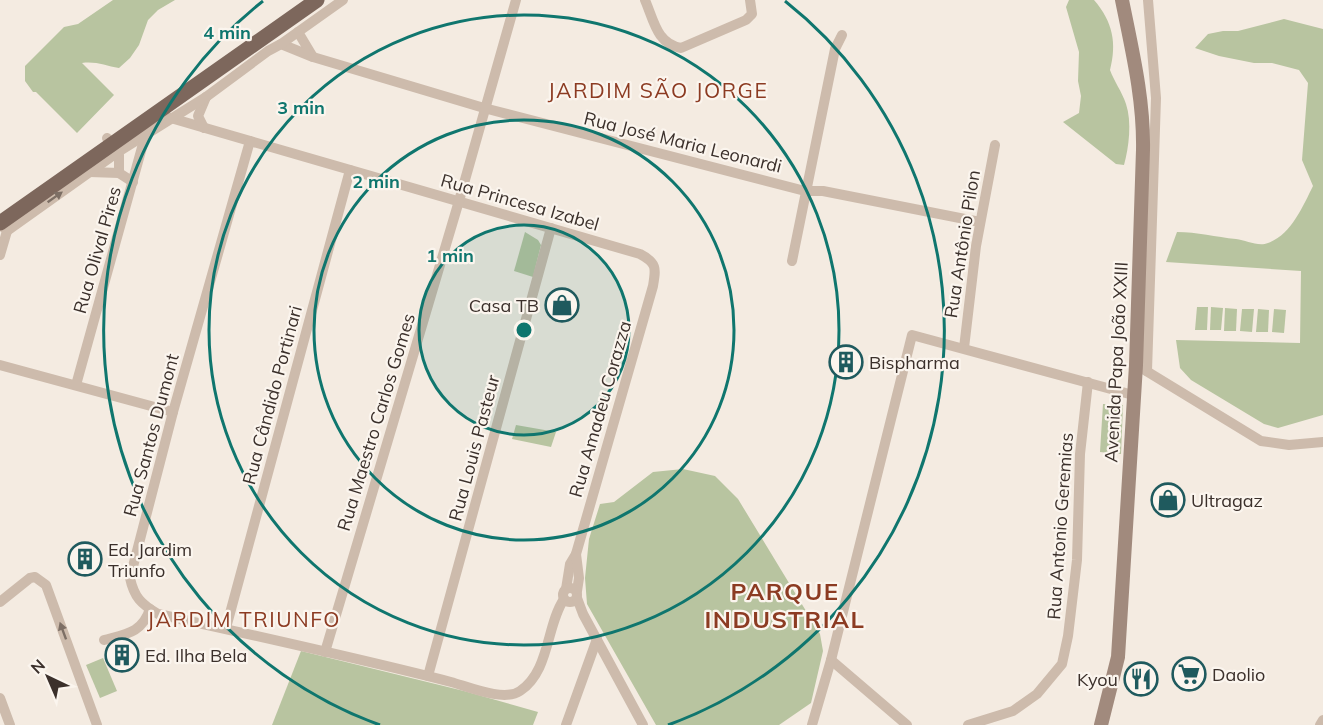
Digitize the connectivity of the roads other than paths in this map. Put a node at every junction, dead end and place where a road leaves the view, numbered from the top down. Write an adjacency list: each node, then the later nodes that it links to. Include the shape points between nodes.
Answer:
1 (302, 0): 19 (main road)
2 (317, 0): 15 (main road)
3 (343, 0): 9 (street)
4 (516, 0): 14 (street, Rua Maestro Carlos Gomes)
5 (645, 0): 6 (street, via 663,40 681,48 746,20 752,14)
6 (750, 0)
7 (1122, 0): 36 (main road, Avenida Papa João XXIII, via 1144,119)
8 (1149, 0): 36 (street, via 1156,98)
9 (298, 32): 11 (street); 12 (street)
10 (842, 34): 25 (street, via 835,49)
11 (280, 44): 12 (street, Rua José Maria Leonardi); 13 (street)
12 (313, 57): 14 (street, Rua José Maria Leonardi)
13 (206, 97): 15 (street); 16 (street, via 198,116)
14 (484, 108): 25 (street, Rua José Maria Leonardi); 26 (street, Rua Maestro Carlos Gomes)
15 (164, 116): 16 (street, Rua Princesa Izabel); 17 (main road)
16 (204, 128): 18 (street, Rua Princesa Izabel)
17 (143, 130): 19 (main road); 24 (street, Rua Olival Pires)
18 (250, 141): 21 (street, Rua Princesa Izabel); 40 (street, Rua Santos Dumont)
19 (113, 145): 22 (street); 23 (street, via 120,161); 27 (main road); 29 (main road)
20 (995, 145): 28 (street, Rua Antônio Pilon)
21 (350, 170): 26 (street, Rua Princesa Izabel); 45 (street, Rua Cândido Portinari)
22 (90, 172): 23 (street); 29 (street, one-way to 22)
23 (119, 173): 24 (street)
24 (133, 182): 38 (street, Rua Olival Pires)
25 (805, 191): 28 (street, Rua José Maria Leonardi, via 824,191); 32 (street)
26 (459, 201): 30 (street, Rua Princesa Izabel); 48 (street, Rua Maestro Carlos Gomes)
27 (0, 212)
28 (980, 222): 34 (street, Rua Antônio Pilon)
29 (2, 226): 31 (street)
30 (551, 228): 33 (street, Rua Princesa Izabel, via 640,254 650,259); 50 (street, Rua Louis Pasteur)
31 (0, 255)
32 (792, 261)
33 (655, 273): 42 (street, Rua Amadeu Corazza, via 576,554 579,578)
34 (964, 348): 37 (street); 49 (street, via 912,335)
35 (0, 365): 38 (street)
36 (1141, 368): 39 (main road, Avenida Papa João XXIII); 41 (street, via 1261,441 1289,446)
37 (1088, 382): 39 (street); 59 (street, Rua Antonio Geremias, via 1080,454 1077,560 1062,664 1037,694 1013,711)
38 (76, 385): 40 (street)
39 (1133, 395): 60 (main road, Avenida Papa João XXIII, via 1118,657)
40 (173, 412): 44 (street, Rua Santos Dumont, via 130,578 133,593)
41 (1323, 442)
42 (571, 596): 46 (street, Rua Amadeu Corazza); 50 (street, Rua Amadeu Corazza, via 556,610 534,680 519,693 505,696)
43 (0, 602): 54 (street, one-way to 43, via 46,585 30,578)
44 (150, 609): 45 (street); 47 (street, via 137,630)
45 (226, 628): 48 (street)
46 (597, 639): 55 (street); 56 (street, Rua Amadeu Corazza)
47 (104, 640)
48 (325, 652): 50 (street)
49 (831, 660): 57 (street); 58 (street)
50 (428, 676)
51 (0, 698): 53 (street)
52 (1323, 720): 61 (street)
53 (9, 725)
54 (97, 725)
55 (567, 725)
56 (642, 725)
57 (812, 725)
58 (907, 725)
59 (968, 725)
60 (1101, 725)
61 (1320, 725)

